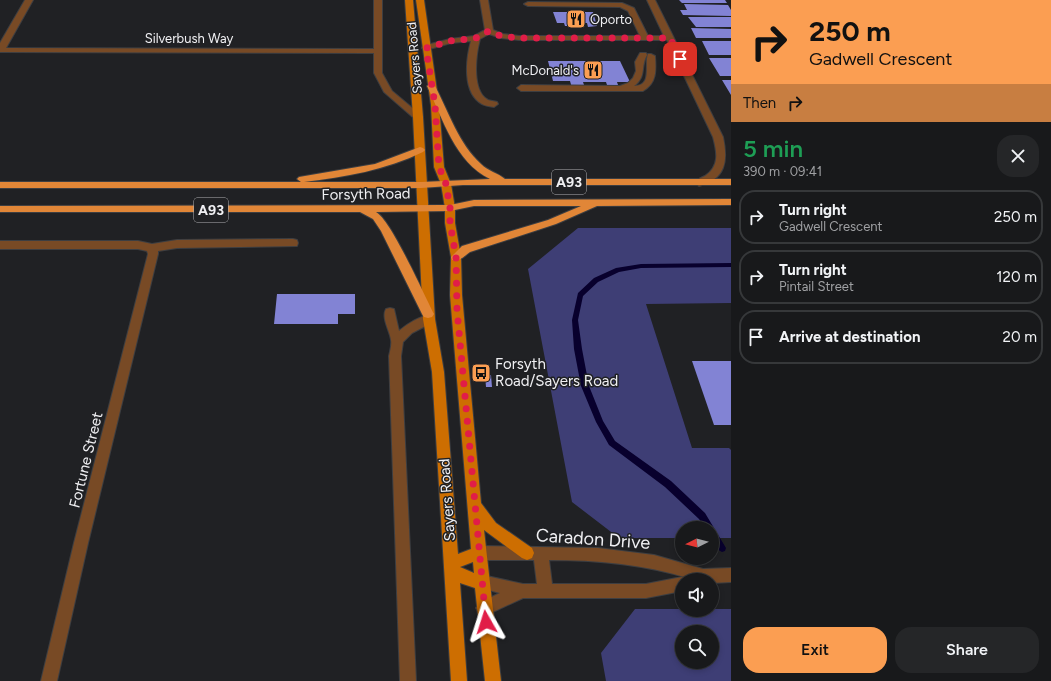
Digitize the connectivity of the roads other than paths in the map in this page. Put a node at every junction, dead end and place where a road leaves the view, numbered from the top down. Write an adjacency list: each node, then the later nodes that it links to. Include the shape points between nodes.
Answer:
1 (29, 0): 13 (street)
2 (378, 0): 14 (street, Sayers Road)
3 (409, 0): 19 (main road, Sayers Road)
4 (420, 0): 12 (main road, Sayers Road)
5 (484, 0): 8 (street)
6 (651, 0): 11 (street)
7 (528, 4): 10 (street, via 622,5 631,10)
8 (489, 31): 9 (street); 10 (street, via 501,36 519,38)
9 (476, 38): 12 (street, via 450,41); 18 (street, via 472,54 474,87 481,101)
10 (645, 38): 11 (street)
11 (670, 38): 20 (street)
12 (426, 48): 15 (main road, Sayers Road)
13 (0, 50): 14 (street, Silverbush Way)
14 (378, 51): 19 (street, Sayers Road, via 378,74 385,86)
15 (431, 86): 23 (highway, via 456,137 471,160 488,174); 26 (main road, Sayers Road, via 435,105 439,167)
16 (521, 88): 17 (street)
17 (620, 89): 17 (street, via 645,87 652,77 647,56 639,62 639,77 630,86)
18 (494, 104)
19 (418, 117): 21 (main road, Sayers Road)
20 (718, 137): 22 (street); 25 (street, via 722,155 720,167 717,172)
21 (420, 150): 28 (highway, via 406,158 368,168); 29 (main road, Sayers Road)
22 (730, 150)
23 (506, 182): 25 (highway, Forsyth Road / A93); 26 (highway, Forsyth Road / A93)
24 (731, 182): 25 (highway, Forsyth Road / A93)
25 (699, 183)
26 (446, 184): 29 (highway, Forsyth Road / A93); 33 (main road, Sayers Road)
27 (0, 185): 28 (highway, Forsyth Road / A93)
28 (255, 185): 29 (highway, Forsyth Road / A93)
29 (421, 185): 32 (main road, Sayers Road)
30 (731, 202): 31 (highway, Forsyth Road / A93)
31 (597, 203): 33 (highway, Forsyth Road / A93, via 466,204); 39 (highway, via 552,222 466,249)
32 (422, 208): 33 (highway, Forsyth Road / A93); 35 (highway, Forsyth Road / A93); 41 (main road, Sayers Road)
33 (450, 208): 39 (main road, Sayers Road)
34 (0, 209): 35 (highway, Forsyth Road / A93)
35 (363, 209): 41 (highway, via 377,217 386,230)
36 (293, 243): 38 (street, via 177,244)
37 (0, 245): 38 (street, via 138,245)
38 (152, 248): 55 (street, Fortune Street, via 153,260 81,543)
39 (456, 257): 43 (main road, Sayers Road, via 456,295)
40 (390, 312): 42 (street)
41 (429, 317): 42 (street); 46 (main road, Sayers Road, via 438,372)
42 (397, 340): 56 (street, via 394,356)
43 (474, 505): 44 (main road, Sayers Road); 45 (main road, via 491,528)
44 (478, 553): 45 (street, Caradon Drive); 46 (main road); 50 (main road, Sayers Road)
45 (534, 553): 47 (street, Caradon Drive, via 579,553 638,559); 52 (street)
46 (452, 566): 50 (main road, via 463,577); 57 (main road, Sayers Road)
47 (688, 573)
48 (731, 574): 49 (street, Caradon Drive)
49 (719, 575)
50 (482, 582): 53 (street); 54 (main road, Sayers Road)
51 (675, 586): 52 (street, via 646,591)
52 (546, 590): 53 (street)
53 (523, 591): 54 (street)
54 (484, 608): 58 (main road, Sayers Road)
55 (49, 681)
56 (408, 681)
57 (459, 681)
58 (493, 681)

